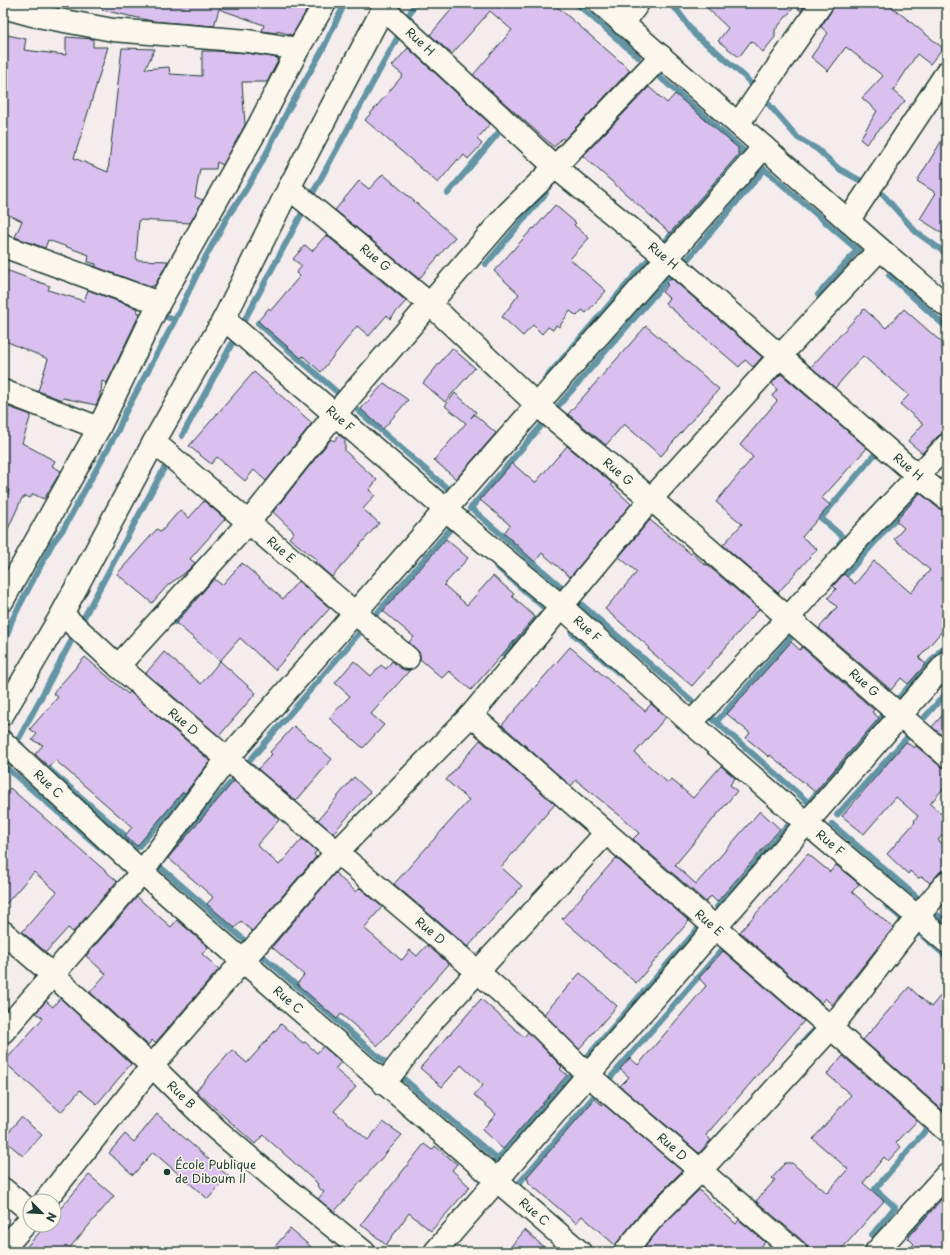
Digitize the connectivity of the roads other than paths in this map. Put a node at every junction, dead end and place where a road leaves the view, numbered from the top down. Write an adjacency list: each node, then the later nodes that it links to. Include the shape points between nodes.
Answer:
1 (325, 3): 8 (street)
2 (600, 3): 7 (street)
3 (638, 3): 7 (street)
4 (822, 3): 11 (street)
5 (385, 6): 13 (street, Rue H); 14 (street)
6 (3, 7): 8 (street, via 113,30)
7 (623, 24): 9 (street)
8 (298, 49): 19 (street, via 258,127)
9 (661, 56): 11 (street); 13 (street)
10 (947, 72): 15 (street)
11 (738, 124): 12 (street)
12 (764, 147): 15 (street); 18 (street)
13 (555, 167): 18 (street, Rue H); 20 (street, via 508,213)
14 (289, 188): 20 (street, Rue G); 22 (street)
15 (848, 221): 17 (street)
16 (3, 246): 19 (street)
17 (880, 249): 21 (street); 23 (street)
18 (667, 258): 23 (street, Rue H); 25 (street)
19 (159, 303): 27 (street)
20 (431, 305): 25 (street, Rue G); 26 (street)
21 (947, 306)
22 (224, 319): 26 (street, Rue F); 28 (street)
23 (780, 356): 30 (street, Rue H); 31 (street)
24 (3, 390): 27 (street)
25 (537, 405): 31 (street, Rue G); 33 (street)
26 (335, 414): 33 (street, Rue F); 34 (street)
27 (99, 428): 35 (street)
28 (154, 442): 34 (street, Rue E); 38 (street)
29 (947, 445): 30 (street)
30 (918, 476): 32 (street, Rue H); 39 (street)
31 (651, 499): 36 (street); 39 (street, Rue G)
32 (947, 499)
33 (446, 510): 36 (street, Rue F); 37 (street)
34 (249, 522): 37 (street, Rue E); 42 (street)
35 (3, 600)
36 (561, 606): 44 (street); 46 (street, Rue F)
37 (354, 613): 40 (street, Rue E); 49 (street)
38 (62, 614): 42 (street, Rue D); 43 (street)
39 (788, 618): 45 (street, Rue G); 46 (street)
40 (408, 658)
41 (947, 662): 45 (street)
42 (118, 666): 49 (street, Rue D)
43 (3, 714)
44 (471, 715): 51 (street, Rue E); 52 (street)
45 (901, 715): 48 (street, Rue G); 50 (street)
46 (691, 722): 50 (street, Rue F)
47 (3, 742): 53 (street, Rue C)
48 (947, 756)
49 (227, 759): 52 (street, Rue D); 53 (street)
50 (806, 823): 55 (street, Rue F); 56 (street)
51 (606, 833): 56 (street, Rue E); 60 (street)
52 (337, 852): 59 (street); 60 (street, Rue D)
53 (142, 872): 59 (street, Rue C); 61 (street)
54 (947, 882): 55 (street)
55 (918, 916): 58 (street, Rue F); 62 (street)
56 (715, 928): 62 (street, Rue E); 65 (street)
57 (3, 932): 61 (street, Rue B)
58 (947, 942)
59 (243, 961): 64 (street); 66 (street, Rue C)
60 (478, 972): 65 (street, Rue D, via 535,1022); 66 (street, via 434,1019)
61 (54, 976): 63 (street); 64 (street, Rue B)
62 (832, 1028): 67 (street, Rue E); 68 (street)
63 (3, 1032)
64 (152, 1066): 72 (street); 76 (street, Rue B, via 222,1134)
65 (588, 1075): 68 (street, Rue D); 70 (street)
66 (384, 1084): 70 (street, Rue C)
67 (947, 1131)
68 (700, 1170): 79 (street, via 652,1219); 80 (street, Rue D)
69 (947, 1174): 81 (street)
70 (498, 1180): 77 (street); 78 (street, Rue C)
71 (3, 1189): 73 (street)
72 (51, 1193)
73 (22, 1204)
74 (22, 1228): 75 (street)
75 (3, 1249)
76 (364, 1252)
77 (435, 1252)
78 (580, 1252)
79 (625, 1252)
80 (796, 1252)
81 (876, 1252)

